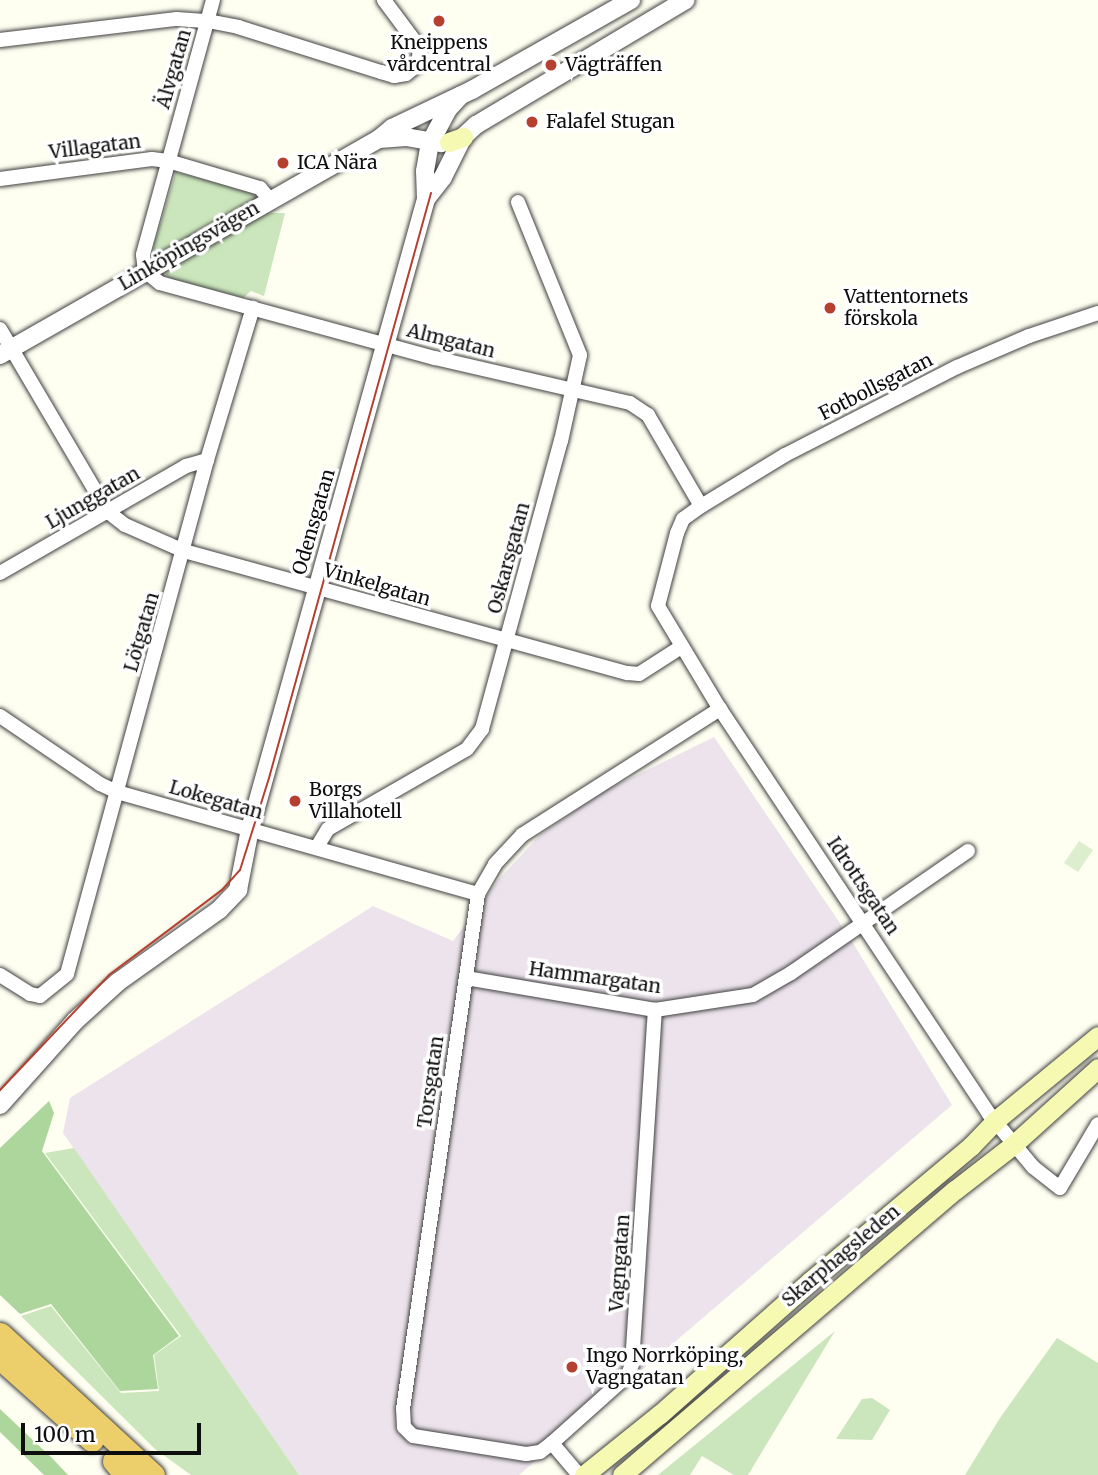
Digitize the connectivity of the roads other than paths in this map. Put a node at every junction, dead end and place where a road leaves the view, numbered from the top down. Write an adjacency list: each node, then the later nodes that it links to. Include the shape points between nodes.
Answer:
1 (214, 0): 5 (street, Älvgatan)
2 (384, 0): 5 (street, via 416,43 416,66 407,74 394,76)
3 (631, 0): 7 (street, Linköpingsvägen)
4 (686, 0): 9 (street)
5 (208, 21): 6 (street, via 177,19); 10 (street, Älvgatan)
6 (0, 40)
7 (460, 96): 8 (street, Linköpingsvägen, via 404,121); 9 (street, Odensgatan, via 439,123)
8 (379, 139): 9 (street, Linköpingsvägen); 13 (street, Linköpingsvägen)
9 (447, 141): 12 (street, Odensgatan, via 443,177); 12 (street, Odensgatan, via 425,171)
10 (168, 161): 11 (street, Villagatan, via 152,159); 13 (street, Villagatan, via 260,188); 15 (street, Älvgatan, via 143,255)
11 (0, 179)
12 (426, 199): 19 (street, Odensgatan)
13 (270, 200): 15 (street, Linköpingsvägen)
14 (518, 202): 21 (street, Oskarsgatan, via 580,355)
15 (145, 271): 16 (street, Almgatan, via 160,283); 20 (street, Linköpingsvägen)
16 (253, 308): 19 (street, Almgatan); 22 (street, Lötgatan)
17 (1098, 313): 23 (street, Fotbollsgatan, via 957,367 785,455)
18 (0, 329): 20 (street, Vinkelgatan)
19 (386, 344): 21 (street, Almgatan); 28 (street, Odensgatan)
20 (6, 352): 24 (street, Vinkelgatan)
21 (572, 391): 23 (street, Almgatan, via 642,409); 29 (street, Oskarsgatan)
22 (207, 460): 24 (street, Ljunggatan, via 186,466); 26 (street, Lötgatan)
23 (701, 506): 25 (street, Fotbollsgatan)
24 (107, 511): 26 (street, Vinkelgatan, via 125,525); 27 (street, Ljunggatan)
25 (683, 519): 30 (street, Idrottsgatan, via 658,606)
26 (184, 551): 28 (street, Vinkelgatan); 33 (street, Lötgatan)
27 (0, 573)
28 (318, 588): 29 (street, Vinkelgatan); 34 (street, Odensgatan)
29 (507, 640): 30 (street, Vinkelgatan, via 639,674); 35 (street, Oskarsgatan, via 482,729 467,749 328,829)
30 (681, 647): 31 (street, Idrottsgatan)
31 (720, 709): 37 (street, Torsgatan, via 522,835 495,864); 38 (street, Idrottsgatan)
32 (0, 716): 33 (street, Lokegatan)
33 (117, 792): 34 (street, Lokegatan); 39 (street, Lötgatan, via 68,968 40,996)
34 (250, 830): 35 (street, Lokegatan); 44 (street, Odensgatan, via 244,857 200,924 75,1021)
35 (317, 847): 37 (street, Lokegatan)
36 (968, 851): 38 (street, Hammargatan)
37 (478, 894): 40 (street, Torsgatan)
38 (864, 922): 41 (street, Hammargatan, via 753,995); 45 (street, Idrottsgatan)
39 (0, 975)
40 (466, 978): 41 (street, Hammargatan); 50 (street, Torsgatan, via 404,1427 413,1436 526,1454 540,1452)
41 (656, 1010): 50 (street, Vagngatan, via 632,1364 628,1375)
42 (1098, 1036): 45 (main road, Skarphagsleden)
43 (1098, 1068): 47 (main road, Skarphagsleden)
44 (0, 1105)
45 (996, 1120): 47 (street, Idrottsgatan); 54 (main road, Skarphagsleden, via 671,1405)
46 (1098, 1124): 47 (street, Idrottsgatan, via 1060,1188)
47 (1014, 1144): 55 (main road, Skarphagsleden)
48 (0, 1334): 51 (highway)
49 (0, 1358): 51 (highway)
50 (552, 1443): 54 (street)
51 (122, 1463): 52 (highway); 53 (highway)
52 (153, 1475)
53 (164, 1475)
54 (581, 1475)
55 (622, 1475)

